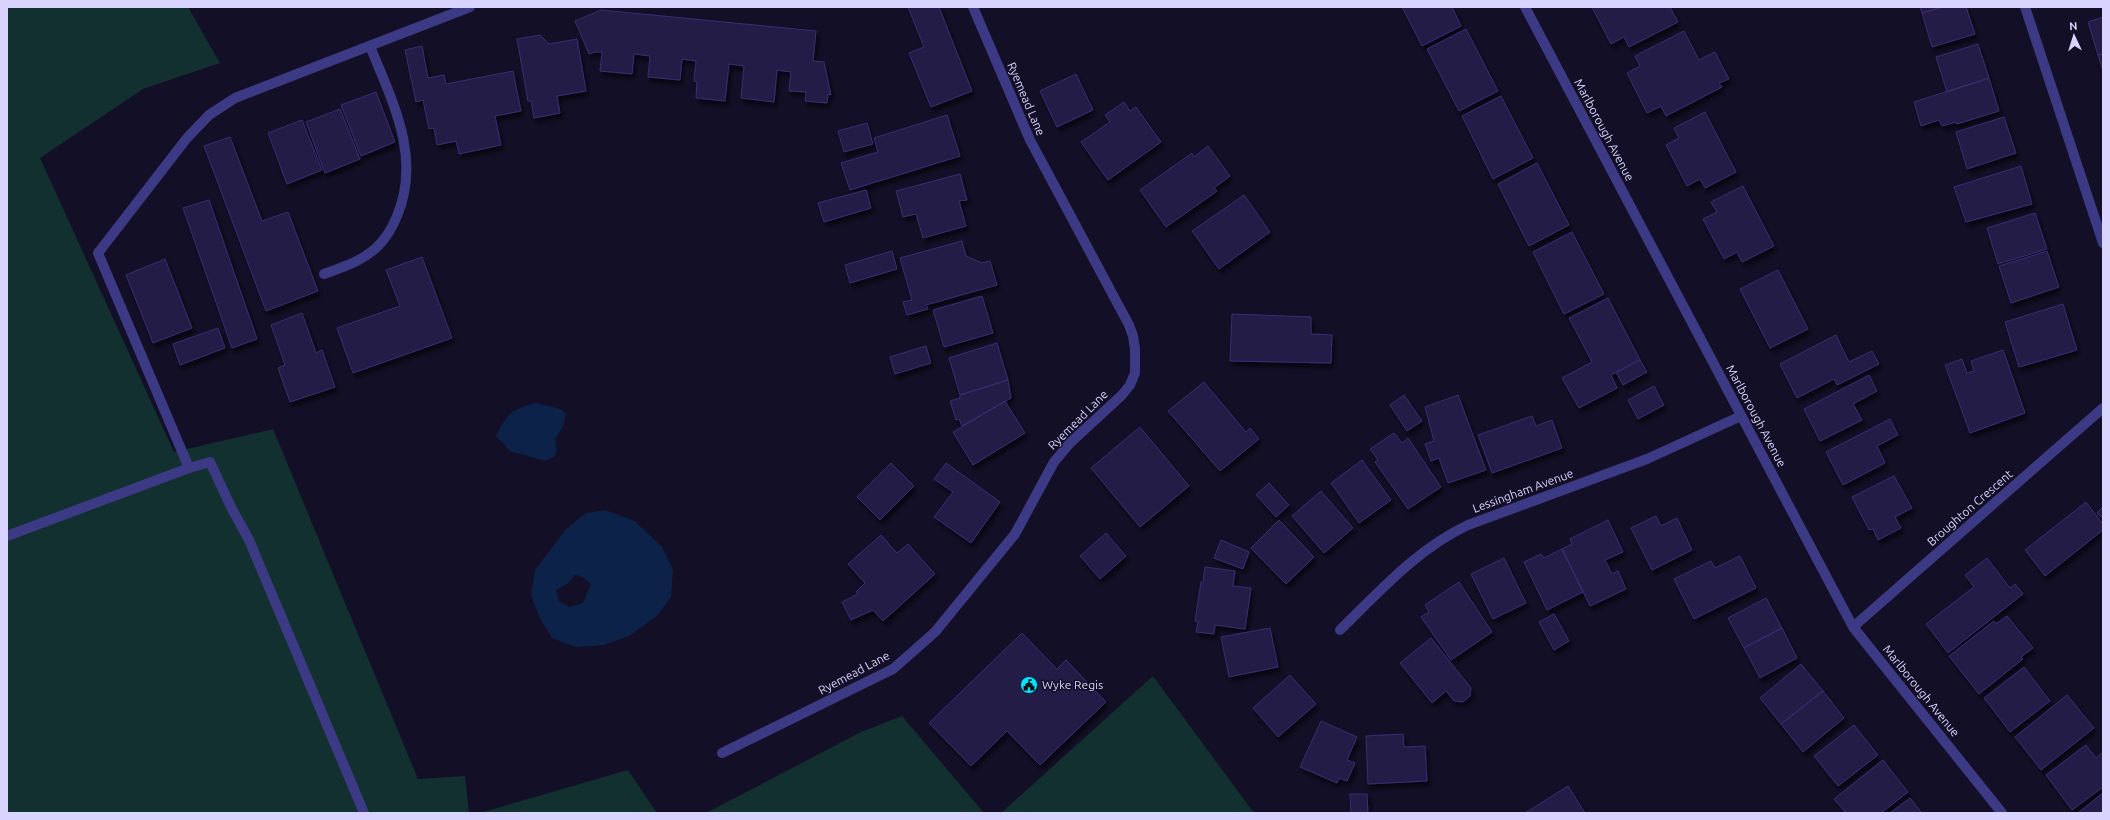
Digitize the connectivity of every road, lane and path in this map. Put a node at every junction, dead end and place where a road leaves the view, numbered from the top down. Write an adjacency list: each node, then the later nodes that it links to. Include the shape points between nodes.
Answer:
1 (470, 7): 5 (street)
2 (973, 7): 14 (street, Ryemead Lane, via 1030,140 1134,336 1134,373 1130,385 1054,462 1015,534 935,632 893,669)
3 (1525, 7): 9 (street, Marlborough Avenue)
4 (2025, 7): 6 (street)
5 (370, 46): 7 (street, via 398,116 405,145 407,175 404,199 393,226 378,246 359,260); 10 (street, via 235,98 209,115 187,138 98,253)
6 (2103, 243)
7 (324, 274)
8 (2103, 408): 12 (street, Broughton Crescent)
9 (1741, 416): 12 (street, Marlborough Avenue); 13 (street, Lessingham Avenue, via 1647,459 1446,535 1419,555)
10 (189, 468): 11 (street); 15 (street, via 210,462 249,540)
11 (7, 536)
12 (1853, 628): 16 (street, Marlborough Avenue)
13 (1340, 630)
14 (722, 753)
15 (364, 813)
16 (2002, 813)

